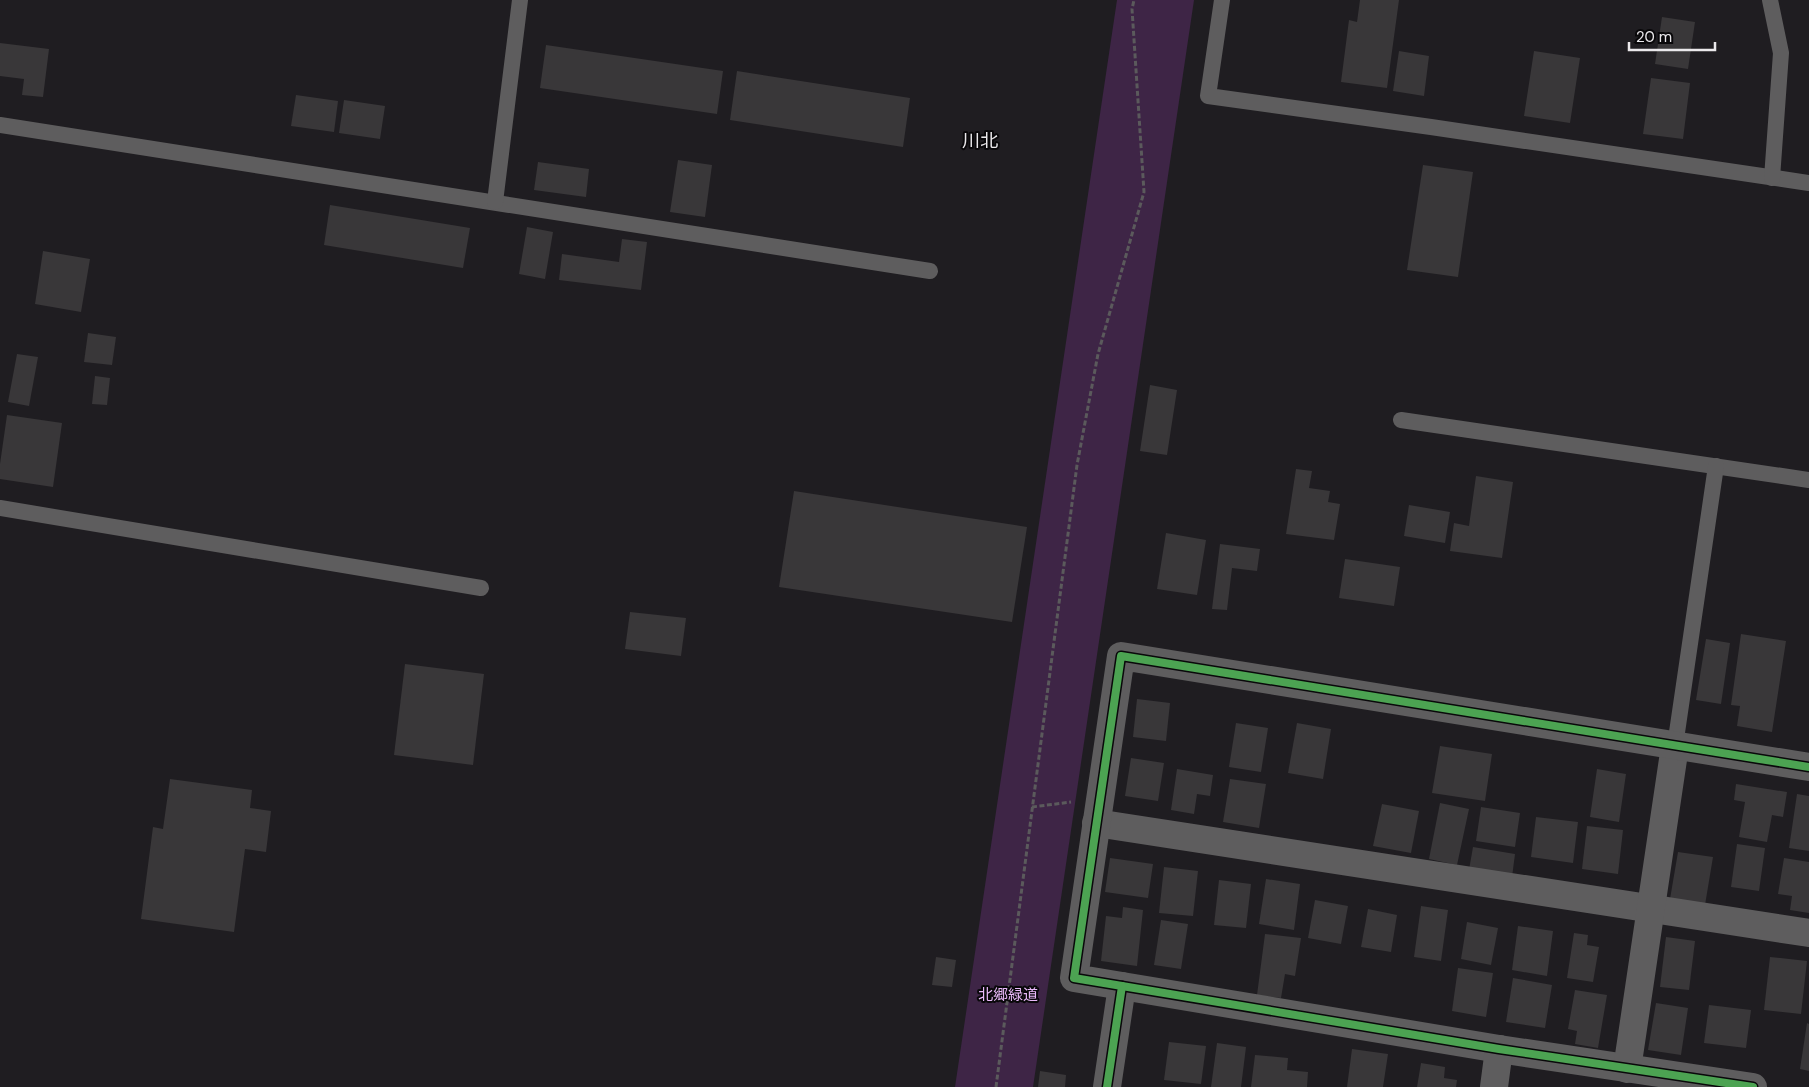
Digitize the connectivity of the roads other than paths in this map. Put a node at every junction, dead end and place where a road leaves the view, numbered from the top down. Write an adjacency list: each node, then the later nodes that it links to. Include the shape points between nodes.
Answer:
1 (520, 0): 7 (lane)
2 (1222, 0): 5 (lane, via 1208,96)
3 (1770, 0): 5 (lane, via 1780,53)
4 (0, 125): 7 (lane)
5 (1772, 178): 6 (lane)
6 (1809, 184)
7 (495, 202): 8 (lane)
8 (930, 271)
9 (1401, 420): 10 (lane)
10 (1716, 466): 11 (lane); 14 (lane)
11 (1809, 480)
12 (0, 508): 13 (lane)
13 (481, 588)
14 (1675, 746): 15 (street); 16 (street, via 1120,656); 17 (street)
15 (1809, 767)
16 (1098, 810): 17 (street); 19 (street, via 1074,978)
17 (1651, 908): 18 (street); 21 (street)
18 (1809, 933)
19 (1122, 986): 20 (street); 22 (street)
20 (1499, 1049): 21 (street); 23 (street)
21 (1627, 1069): 24 (street)
22 (1107, 1087)
23 (1494, 1087)
24 (1753, 1087)

